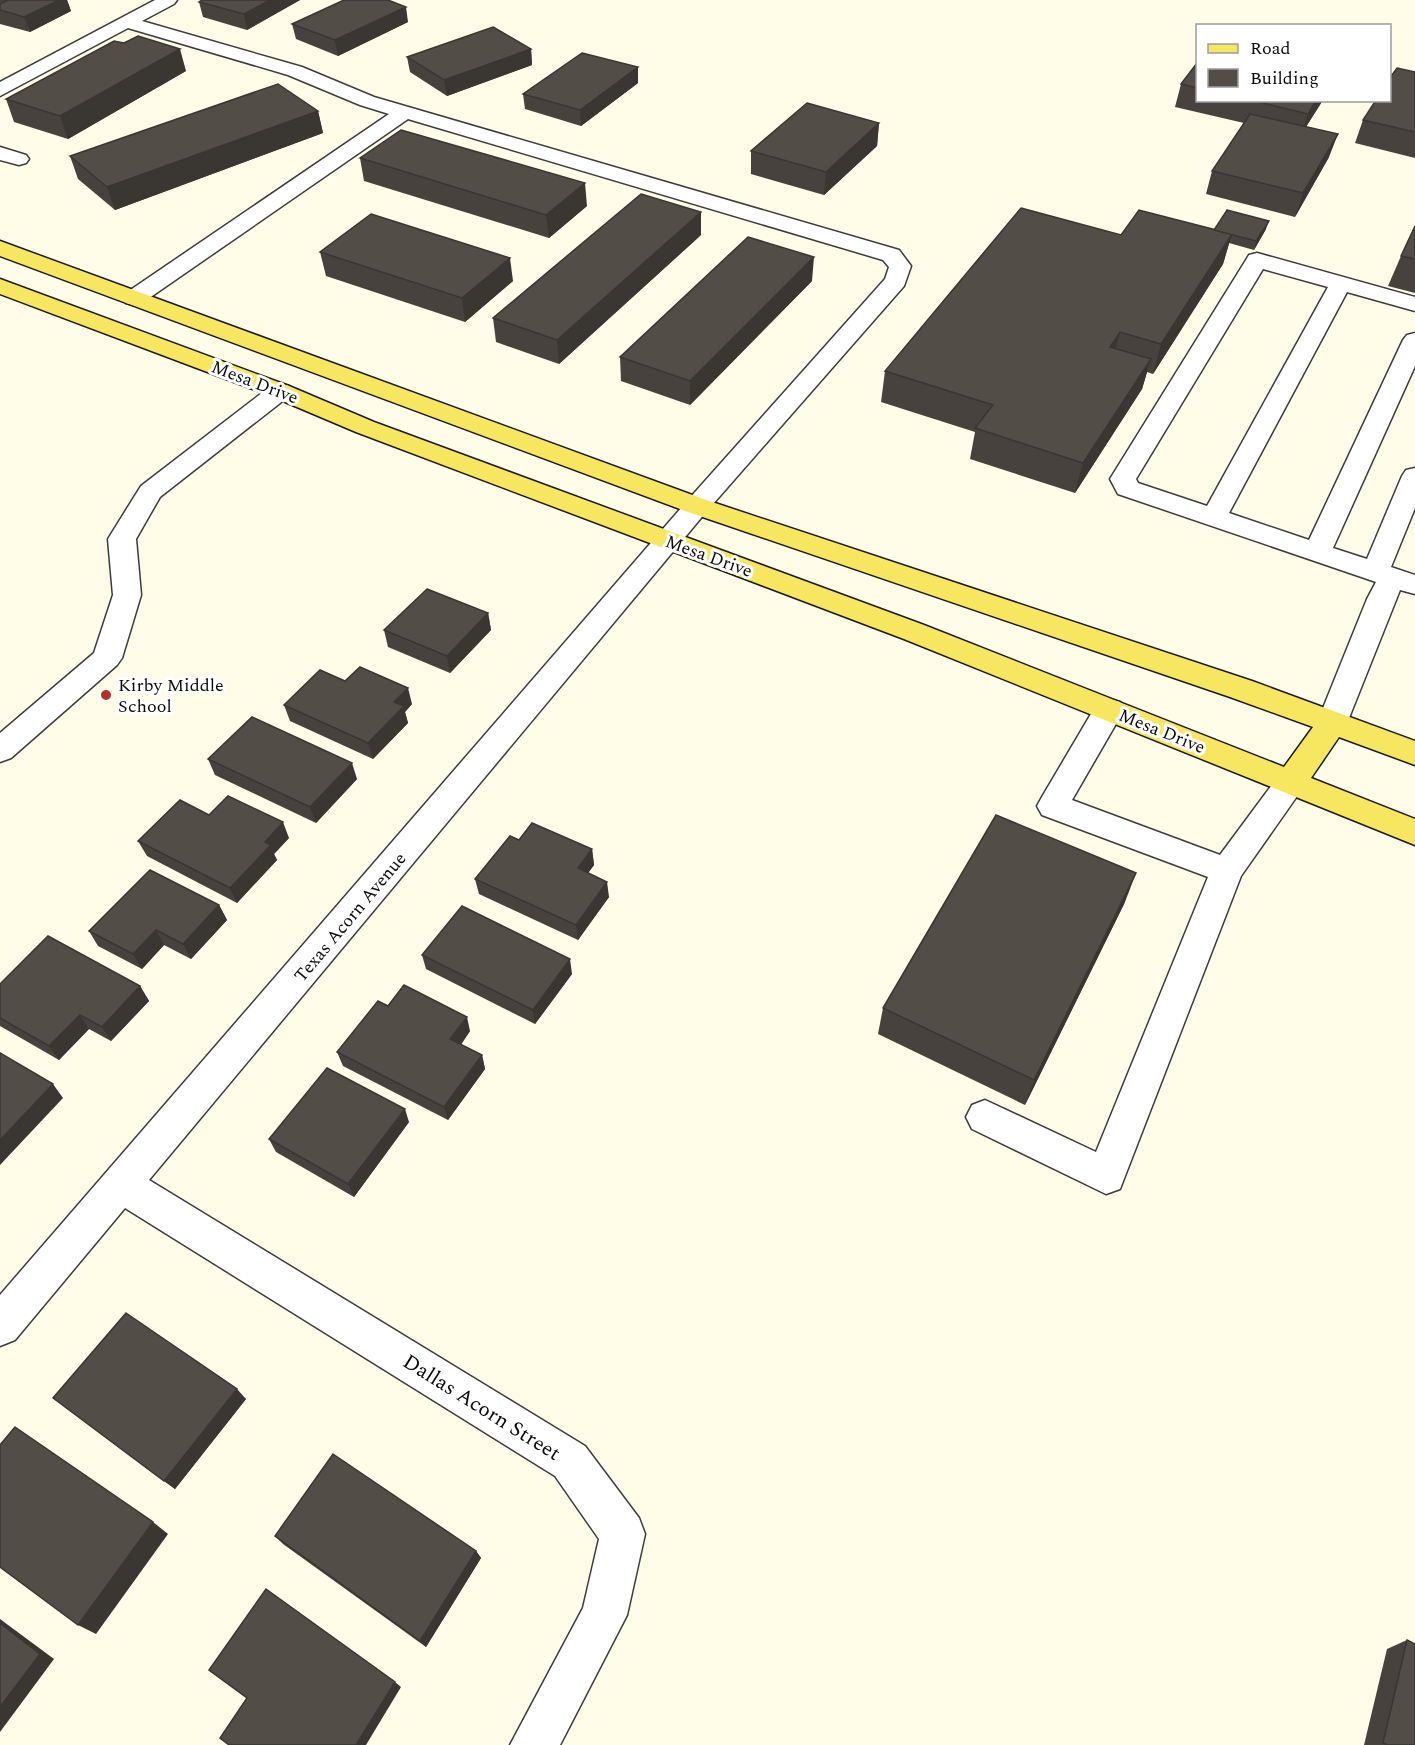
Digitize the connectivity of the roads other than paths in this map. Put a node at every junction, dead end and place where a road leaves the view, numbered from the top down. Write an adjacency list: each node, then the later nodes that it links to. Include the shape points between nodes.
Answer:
1 (168, 0): 2 (street)
2 (126, 22): 3 (street); 4 (street, via 295,71)
3 (0, 90)
4 (405, 112): 8 (street); 14 (street, Texas Acorn Avenue, via 891,255 900,266 896,281)
5 (0, 248): 8 (main road, Mesa Drive)
6 (1341, 284): 9 (street); 15 (street); 15 (street, via 1257,260 1123,478 1127,488)
7 (0, 286): 12 (main road, Mesa Drive)
8 (134, 298): 11 (main road, Mesa Drive)
9 (1415, 304)
10 (1415, 340): 17 (street)
11 (314, 363): 12 (main road); 14 (main road, Mesa Drive)
12 (280, 391): 16 (main road, Mesa Drive, via 365,427); 21 (street, via 150,492 122,539 127,595 107,658)
13 (1415, 477): 18 (street)
14 (697, 506): 16 (street, Texas Acorn Avenue); 20 (main road, Mesa Drive)
15 (1214, 517): 17 (street)
16 (669, 541): 19 (main road, Mesa Drive); 27 (street, Texas Acorn Avenue)
17 (1317, 552): 18 (street)
18 (1394, 578): 20 (street, via 1381,599)
19 (1109, 710): 23 (main road, Mesa Drive); 25 (street, via 1053,806)
20 (1332, 723): 22 (main road, Mesa Drive); 23 (main road)
21 (0, 750)
22 (1415, 753)
23 (1291, 782): 24 (main road, Mesa Drive); 25 (street)
24 (1415, 832)
25 (1227, 871): 26 (street, via 1106,1176)
26 (985, 1117)
27 (122, 1185): 28 (street, Texas Acorn Avenue); 29 (street, Dallas Acorn Street, via 570,1461 623,1534 604,1615)
28 (0, 1326)
29 (534, 1745)

